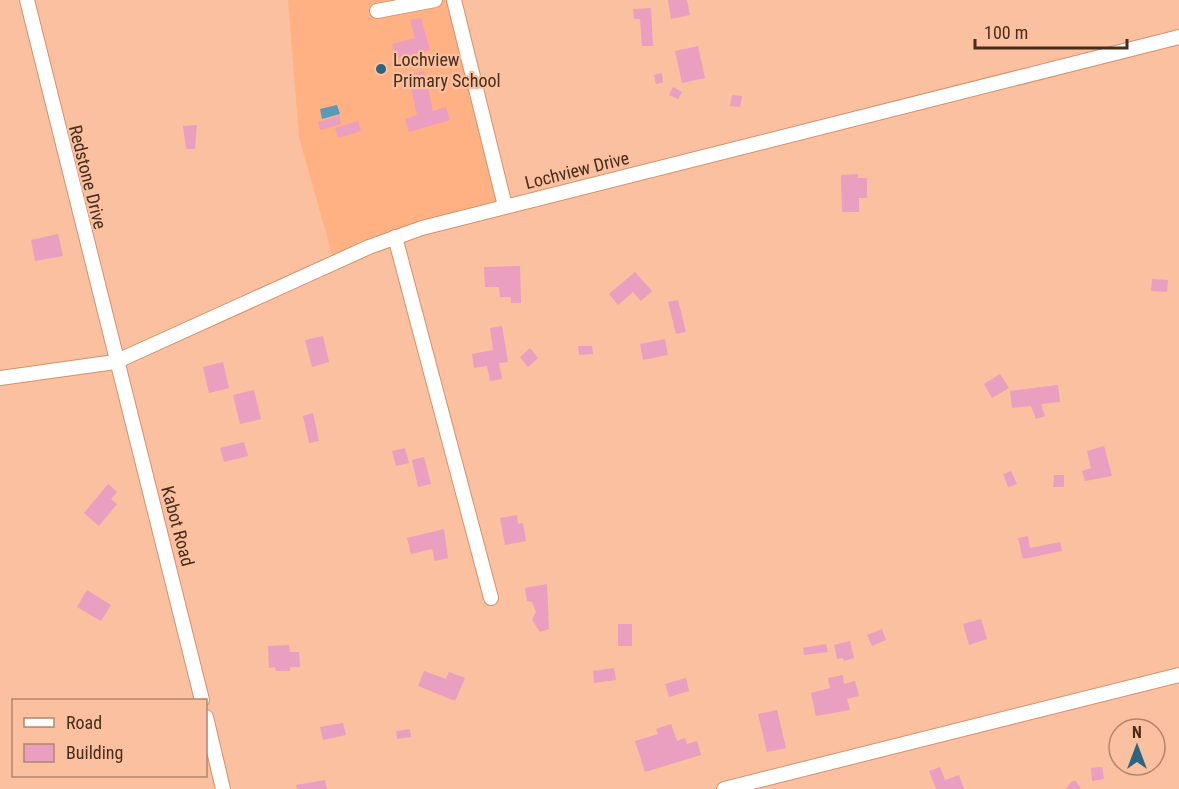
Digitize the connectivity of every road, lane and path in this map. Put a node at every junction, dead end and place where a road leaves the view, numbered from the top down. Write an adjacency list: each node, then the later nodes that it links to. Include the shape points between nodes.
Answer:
1 (27, 0): 8 (street, Redstone Drive)
2 (435, 0): 4 (street)
3 (454, 0): 6 (street)
4 (377, 11)
5 (1179, 37): 6 (street, Lochview Drive)
6 (505, 206): 7 (street, Lochview Drive)
7 (395, 237): 8 (street, Lochview Drive); 10 (street)
8 (115, 362): 9 (street, Lochview Drive); 12 (street, Kabot Road)
9 (0, 378)
10 (491, 598)
11 (1179, 675): 15 (street)
12 (202, 699)
13 (207, 721): 14 (street)
14 (223, 789)
15 (724, 789)

